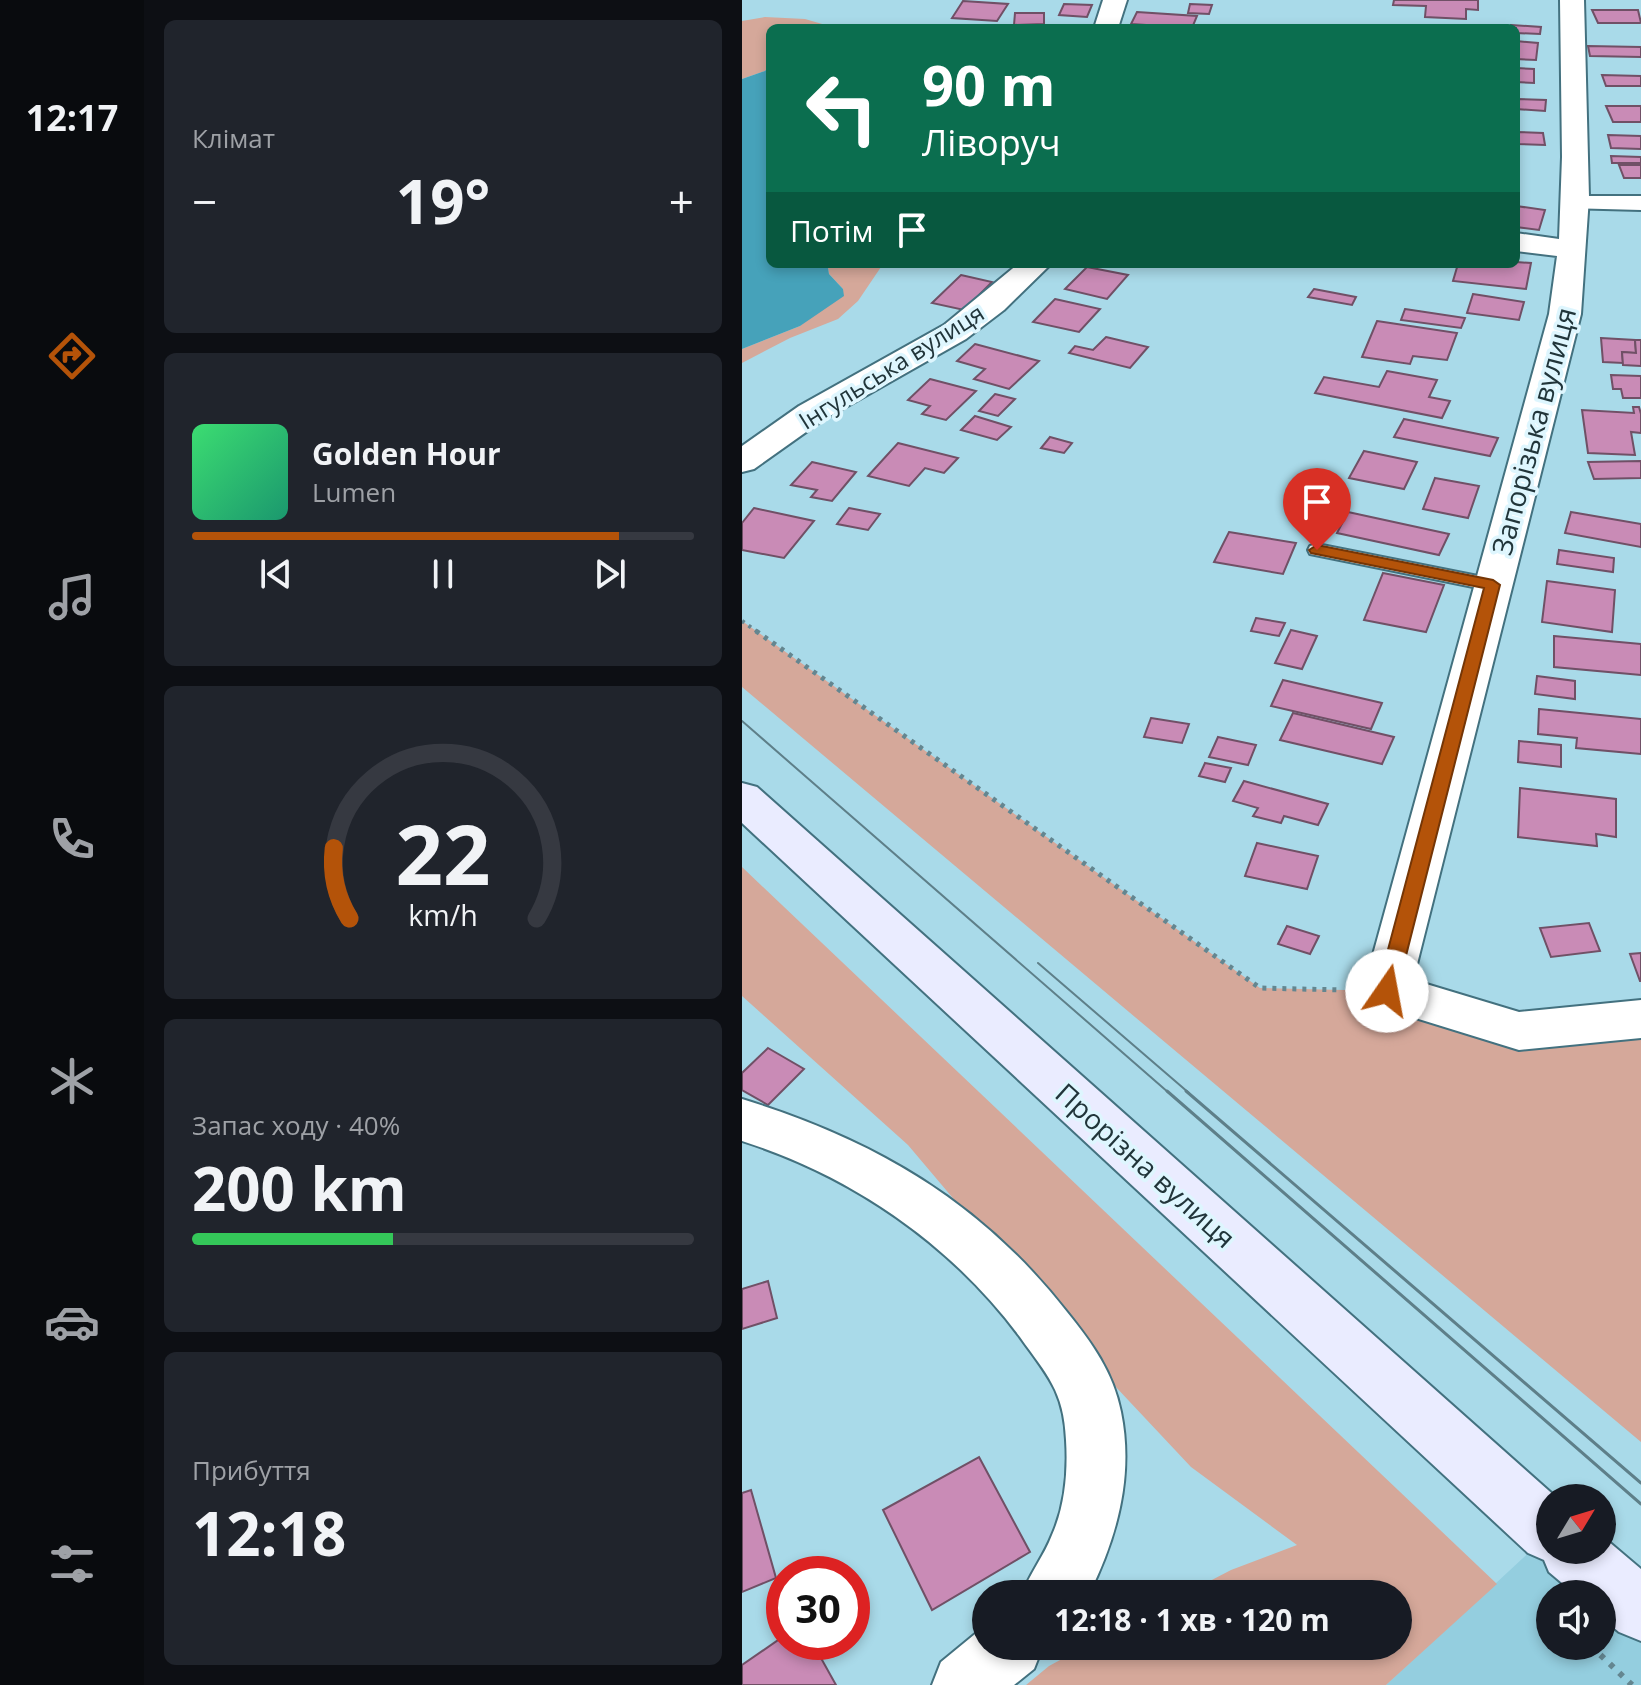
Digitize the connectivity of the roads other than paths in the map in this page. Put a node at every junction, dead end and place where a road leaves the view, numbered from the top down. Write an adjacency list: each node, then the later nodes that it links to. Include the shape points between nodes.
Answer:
1 (1115, 0): 3 (street)
2 (1572, 0): 4 (street, Запорізька вулиця)
3 (1107, 24)
4 (1574, 203): 5 (street); 7 (street, Запорізька вулиця)
5 (1641, 203)
6 (1520, 242): 7 (street)
7 (1572, 249): 11 (street, Запорізька вулиця, via 1565,314)
8 (1032, 268): 9 (street, Інгульська вулиця, via 955,332 811,413)
9 (742, 462)
10 (1317, 550): 11 (lane)
11 (1493, 585): 13 (street, Запорізька вулиця, via 1387,991 1519,1031)
12 (742, 798): 15 (main road, Прорізна вулиця)
13 (1641, 1019)
14 (742, 1120): 17 (street, via 839,1156 914,1200 978,1252 1031,1308 1084,1382 1096,1428 1096,1482 1085,1534)
15 (1536, 1519)
16 (1587, 1564): 18 (main road)
17 (1060, 1580)
18 (1641, 1610)
19 (994, 1660): 20 (street)
20 (964, 1685)

